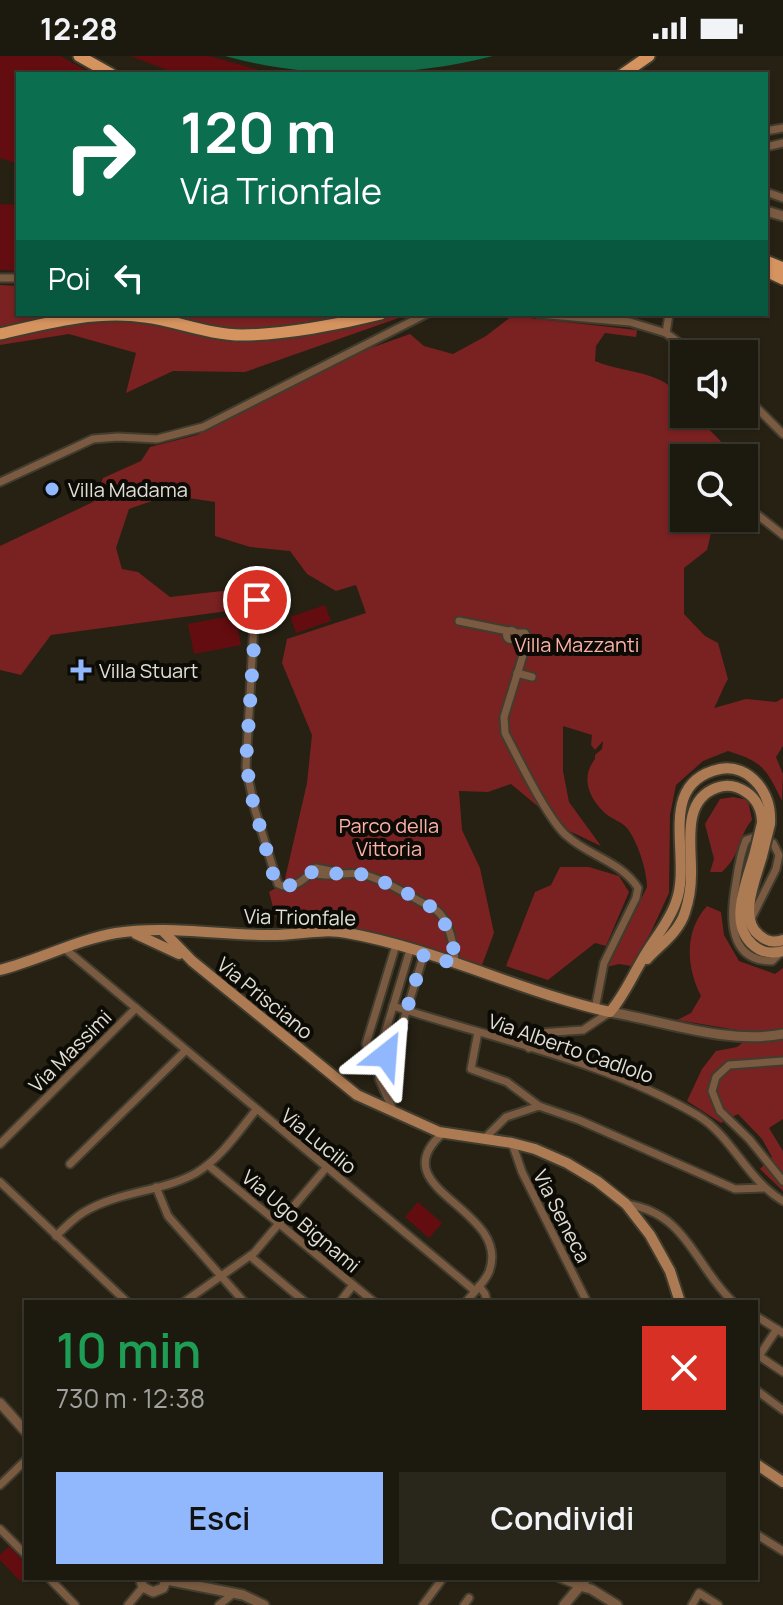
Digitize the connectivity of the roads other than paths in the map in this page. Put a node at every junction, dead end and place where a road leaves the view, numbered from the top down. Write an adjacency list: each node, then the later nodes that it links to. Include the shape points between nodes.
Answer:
1 (79, 56): 3 (main road)
2 (649, 56): 4 (main road)
3 (107, 72)
4 (626, 72)
5 (111, 316): 12 (main road)
6 (132, 316): 7 (main road, via 248,335)
7 (372, 316)
8 (422, 316): 16 (street, via 209,424 157,439 93,439)
9 (563, 316): 11 (street, via 623,321)
10 (669, 316): 11 (street)
11 (666, 333): 13 (street)
12 (0, 334)
13 (675, 340)
14 (758, 408): 15 (street)
15 (781, 429)
16 (0, 482)
17 (758, 515): 18 (street)
18 (783, 535)
19 (264, 585): 35 (street, via 254,616 246,758 276,883 291,886 321,868 371,877 441,913)
20 (459, 621): 21 (street, via 525,633)
21 (517, 673): 22 (street); 40 (street, via 504,717 506,735 563,833 584,851 625,871 638,888 604,963 599,986)
22 (532, 677)
23 (766, 823): 24 (main road, bridge); 37 (main road, via 755,802 736,788 718,787 700,799 692,817 691,882 683,919); 37 (main road, via 769,807 763,791 744,772 720,769 691,784 681,806 677,901)
24 (758, 854): 25 (main road); 32 (main road, via 741,905 743,931 763,952)
25 (751, 921): 28 (main road, via 764,939); 32 (street, via 779,855 771,842 755,837 746,840 742,852 733,931 741,948 755,958 772,961)
26 (162, 930): 27 (main road, Via Trionfale); 29 (main road, Via Trionfale, via 340,932); 34 (main road, Via Prisciano)
27 (129, 932): 30 (main road, Via Trionfale); 34 (main road, Via Prisciano)
28 (783, 940)
29 (396, 945): 31 (main road, Via Trionfale); 46 (street, via 366,1044)
30 (64, 948): 36 (main road, Via Trionfale); 39 (street, Via Lucilio)
31 (410, 950): 33 (main road, Via Trionfale); 38 (street)
32 (783, 951)
33 (424, 954): 35 (main road, Via Trionfale); 41 (street)
34 (192, 961): 50 (main road, Via Prisciano, via 352,1093)
35 (455, 964): 40 (main road, Via Trionfale)
36 (0, 970)
37 (635, 972): 40 (main road)
38 (393, 1006): 41 (street, Via Alberto Cadlolo); 46 (street)
39 (136, 1008): 45 (street, Via Lucilio); 54 (street, Via Massimi)
40 (603, 1010): 43 (street, Via Trionfale, via 715,1033); 44 (street, via 583,1030 539,1033)
41 (407, 1011): 42 (street, Via Alberto Cadlolo); 46 (street, via 393,1052)
42 (478, 1032): 44 (street, Via Alberto Cadlolo); 48 (street, via 471,1069 507,1082)
43 (783, 1034)
44 (529, 1048): 61 (street, Via Alberto Cadlolo, via 619,1079 700,1117)
45 (185, 1051): 49 (street, Via Lucilio); 55 (street)
46 (379, 1053): 50 (street, via 379,1079)
47 (783, 1061): 58 (street, via 729,1065 716,1077 712,1091 720,1111)
48 (539, 1106): 52 (street, via 506,1117); 61 (street, via 735,1189)
49 (256, 1110): 56 (street); 57 (street, Via Lucilio)
50 (393, 1110): 51 (main road, Via Prisciano)
51 (443, 1133): 52 (main road, Via Prisciano); 69 (street, via 429,1150 427,1172 486,1233 490,1264)
52 (484, 1139): 53 (main road, Via Prisciano)
53 (512, 1143): 63 (main road, Via Prisciano, via 575,1167); 78 (street, Via Seneca)
54 (0, 1144)
55 (70, 1164)
56 (208, 1165): 60 (street); 64 (street, Via Ugo Bignami)
57 (326, 1168): 64 (street); 69 (street, Via Lucilio, via 467,1285)
58 (783, 1181)
59 (0, 1182): 65 (street)
60 (156, 1187): 65 (street, via 87,1210); 67 (street, via 168,1216)
61 (764, 1188): 62 (street, Via Alberto Cadlolo)
62 (783, 1201)
63 (626, 1204): 79 (main road, Via Prisciano, via 666,1263); 80 (street, via 651,1210 674,1227)
64 (280, 1224): 66 (street); 68 (street, Via Ugo Bignami)
65 (56, 1236): 71 (street)
66 (250, 1256): 67 (street); 74 (street)
67 (223, 1275): 72 (street); 73 (street)
68 (353, 1285): 75 (street); 76 (street, Via Ugo Bignami)
69 (478, 1287): 70 (street, Via Lucilio); 77 (street)
70 (486, 1298)
71 (125, 1300)
72 (187, 1300)
73 (242, 1300)
74 (303, 1300)
75 (342, 1300)
76 (372, 1300)
77 (467, 1300)
78 (586, 1300)
79 (679, 1300)
80 (731, 1300)
81 (758, 1317): 82 (street)
82 (780, 1331): 83 (street, via 759,1356)
83 (783, 1372)
84 (758, 1391): 86 (street)
85 (0, 1403): 87 (street)
86 (783, 1410)
87 (24, 1430)
88 (24, 1462): 91 (street)
89 (758, 1465): 90 (main road)
90 (783, 1482)
91 (0, 1485)
92 (0, 1529): 95 (street)
93 (758, 1535): 94 (street)
94 (783, 1551)
95 (24, 1553)
96 (51, 1580): 105 (street)
97 (167, 1580): 102 (street, via 156,1592)
98 (171, 1580): 104 (street)
99 (442, 1580): 109 (street)
100 (564, 1580): 103 (street)
101 (585, 1580): 103 (street)
102 (142, 1583): 106 (street)
103 (579, 1586): 110 (street); 111 (street)
104 (238, 1598): 107 (street); 108 (street)
105 (75, 1605)
106 (128, 1605)
107 (219, 1605)
108 (264, 1605)
109 (423, 1605)
110 (564, 1605)
111 (617, 1605)
112 (692, 1605): 113 (street, via 699,1593)
113 (718, 1605)

